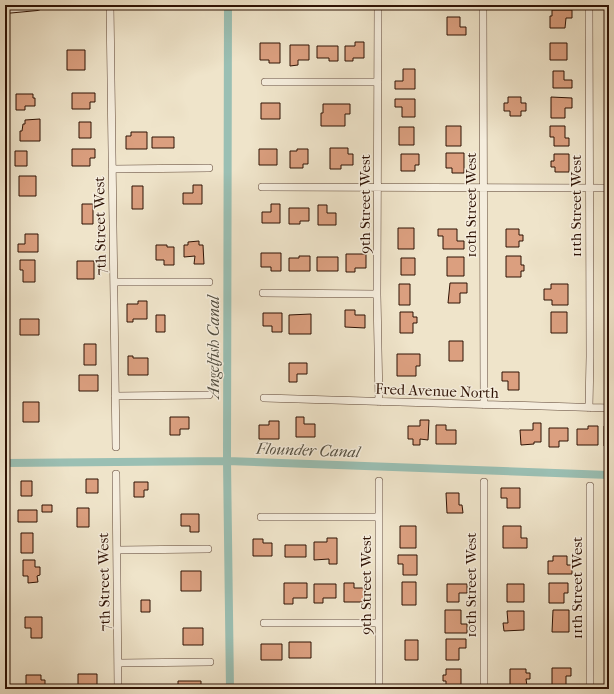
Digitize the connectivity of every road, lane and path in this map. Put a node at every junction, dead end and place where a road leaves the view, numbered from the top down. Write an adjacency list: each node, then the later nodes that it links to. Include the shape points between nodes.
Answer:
1 (37, 5): 6 (main road)
2 (110, 5): 10 (street, 7th Street West)
3 (378, 5): 8 (street, 9th Street West)
4 (484, 5): 13 (street, 10th Street West)
5 (589, 5): 14 (street, 11th Street West)
6 (5, 8)
7 (265, 82): 8 (street)
8 (378, 82): 12 (street, 9th Street West)
9 (209, 168): 10 (street)
10 (112, 169): 16 (street, 7th Street West)
11 (262, 187): 12 (street)
12 (378, 187): 13 (street); 19 (street, 9th Street West)
13 (483, 188): 14 (street); 24 (street, 10th Street West)
14 (589, 188): 15 (street); 25 (street, 11th Street West)
15 (609, 188)
16 (114, 282): 17 (street); 21 (street, 7th Street West)
17 (209, 282)
18 (263, 293): 19 (street)
19 (377, 294): 23 (street, 9th Street West)
20 (209, 395): 21 (street)
21 (115, 396): 27 (street, 7th Street West)
22 (264, 398): 23 (street, Fred Avenue North)
23 (379, 402): 24 (street, Fred Avenue North)
24 (484, 405): 25 (street, Fred Avenue North)
25 (589, 408): 26 (street, Fred Avenue North)
26 (609, 408)
27 (116, 447)
28 (116, 474): 35 (street, 7th Street West)
29 (379, 481): 33 (street, 9th Street West)
30 (484, 482): 42 (street, 10th Street West)
31 (590, 486): 43 (street, 11th Street West)
32 (261, 517): 33 (street)
33 (379, 517): 37 (street, 9th Street West)
34 (208, 549): 35 (street)
35 (117, 550): 39 (street, 7th Street West)
36 (264, 623): 37 (street)
37 (379, 623): 41 (street, 9th Street West)
38 (210, 662): 39 (street)
39 (118, 663): 40 (street, 7th Street West)
40 (118, 689)
41 (379, 689)
42 (484, 689)
43 (590, 689)

